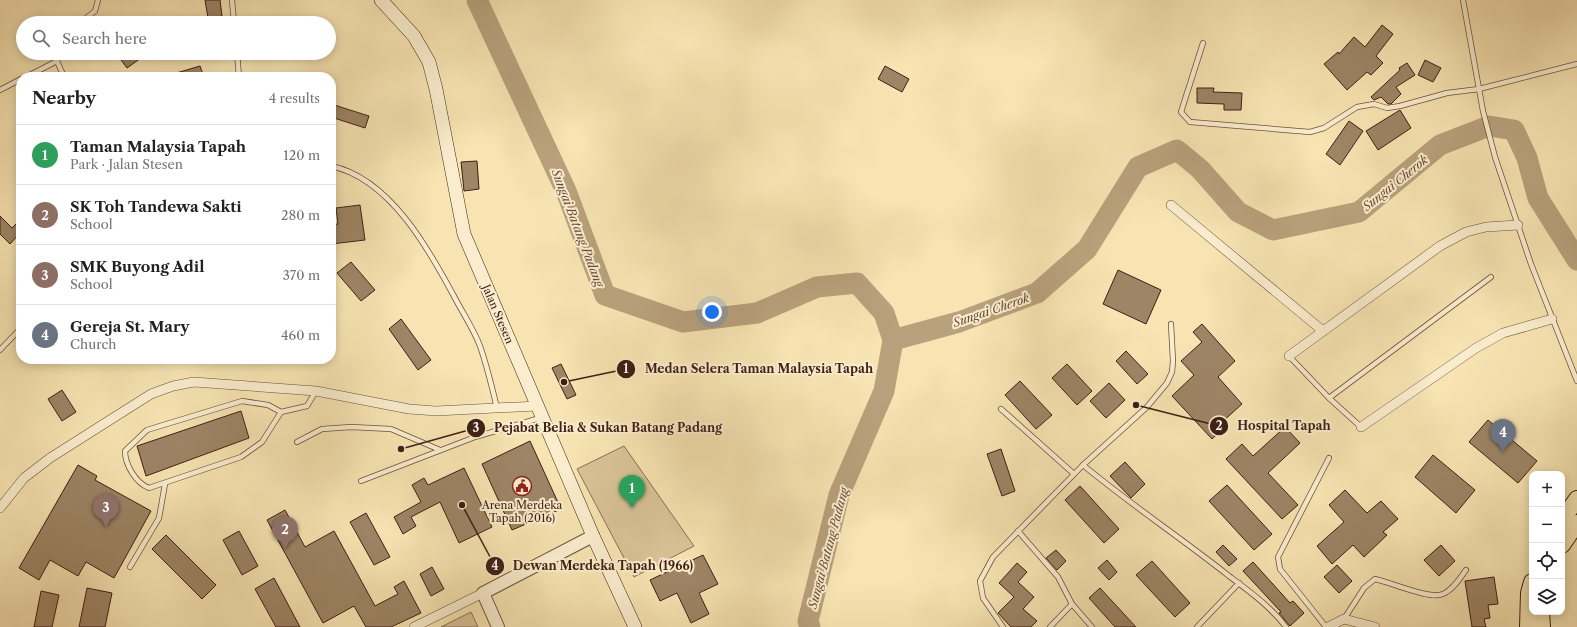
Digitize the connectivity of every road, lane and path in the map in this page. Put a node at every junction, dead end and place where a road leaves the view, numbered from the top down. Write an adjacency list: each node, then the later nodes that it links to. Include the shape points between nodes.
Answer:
1 (98, 0): 5 (lane, via 95,11)
2 (232, 0): 6 (lane)
3 (381, 0): 33 (main road, Jalan Stesen, via 414,36 429,62 464,234)
4 (1463, 0): 15 (lane)
5 (89, 16)
6 (233, 16)
7 (1203, 43): 15 (lane, via 1181,112 1190,122 1310,132 1324,128 1357,107 1374,104 1386,108 1400,106 1447,93)
8 (238, 60): 13 (lane)
9 (57, 61): 11 (lane); 12 (lane)
10 (1577, 64): 15 (lane)
11 (36, 72)
12 (62, 72)
13 (239, 72)
14 (16, 82): 16 (lane)
15 (1478, 89): 19 (lane, via 1495,157)
16 (0, 90)
17 (336, 167): 30 (lane, via 346,169 373,186 411,224 437,264 479,345)
18 (1172, 205): 23 (street)
19 (1518, 224): 21 (lane); 23 (street, via 1466,232 1440,246)
20 (1491, 277): 29 (lane)
21 (1552, 319): 27 (lane); 34 (street, via 1503,333 1476,348)
22 (1171, 324): 38 (lane, via 1173,361 1167,383 1148,407)
23 (1323, 331): 26 (street)
24 (16, 333): 25 (lane)
25 (0, 350)
26 (1289, 356): 29 (lane)
27 (1577, 380)
28 (316, 391): 30 (street, via 409,409 436,411); 32 (lane, via 307,406); 43 (street, via 194,382 151,394 50,458 24,478)
29 (1329, 398): 34 (lane)
30 (497, 408): 33 (street)
31 (1001, 409): 39 (lane)
32 (281, 412): 41 (lane, via 262,442 241,457); 41 (lane, via 268,405 242,401 147,430 125,451 125,459 141,485 149,488)
33 (539, 412): 36 (lane); 47 (main road, Jalan Stesen)
34 (1361, 427)
35 (297, 442): 36 (lane, via 322,429 392,429)
36 (440, 450): 40 (lane)
37 (1329, 458): 65 (lane, via 1278,556 1280,569)
38 (1083, 465): 39 (lane); 51 (lane)
39 (1074, 474): 46 (lane)
40 (361, 481)
41 (165, 484): 49 (lane, via 159,518)
42 (1577, 499): 44 (highway)
43 (0, 508)
44 (1565, 516)
45 (1577, 523): 48 (highway)
46 (1018, 531): 54 (lane, via 1058,577); 60 (lane, via 992,557 980,581 983,598)
47 (592, 536): 52 (street); 59 (main road, Jalan Stesen)
48 (1563, 543)
49 (130, 567)
50 (1466, 570): 56 (lane, via 1443,595 1431,596 1375,579 1364,588)
51 (1239, 583): 63 (lane); 64 (lane)
52 (482, 593): 57 (street); 58 (street)
53 (1529, 593): 67 (highway)
54 (1072, 604): 61 (lane); 62 (lane)
55 (1541, 615): 68 (highway)
56 (1344, 619): 65 (street); 66 (street)
57 (414, 627)
58 (498, 627)
59 (635, 627)
60 (1003, 627)
61 (1050, 627)
62 (1092, 627)
63 (1197, 627)
64 (1286, 627)
65 (1327, 627)
66 (1375, 627)
67 (1528, 627)
68 (1542, 627)

